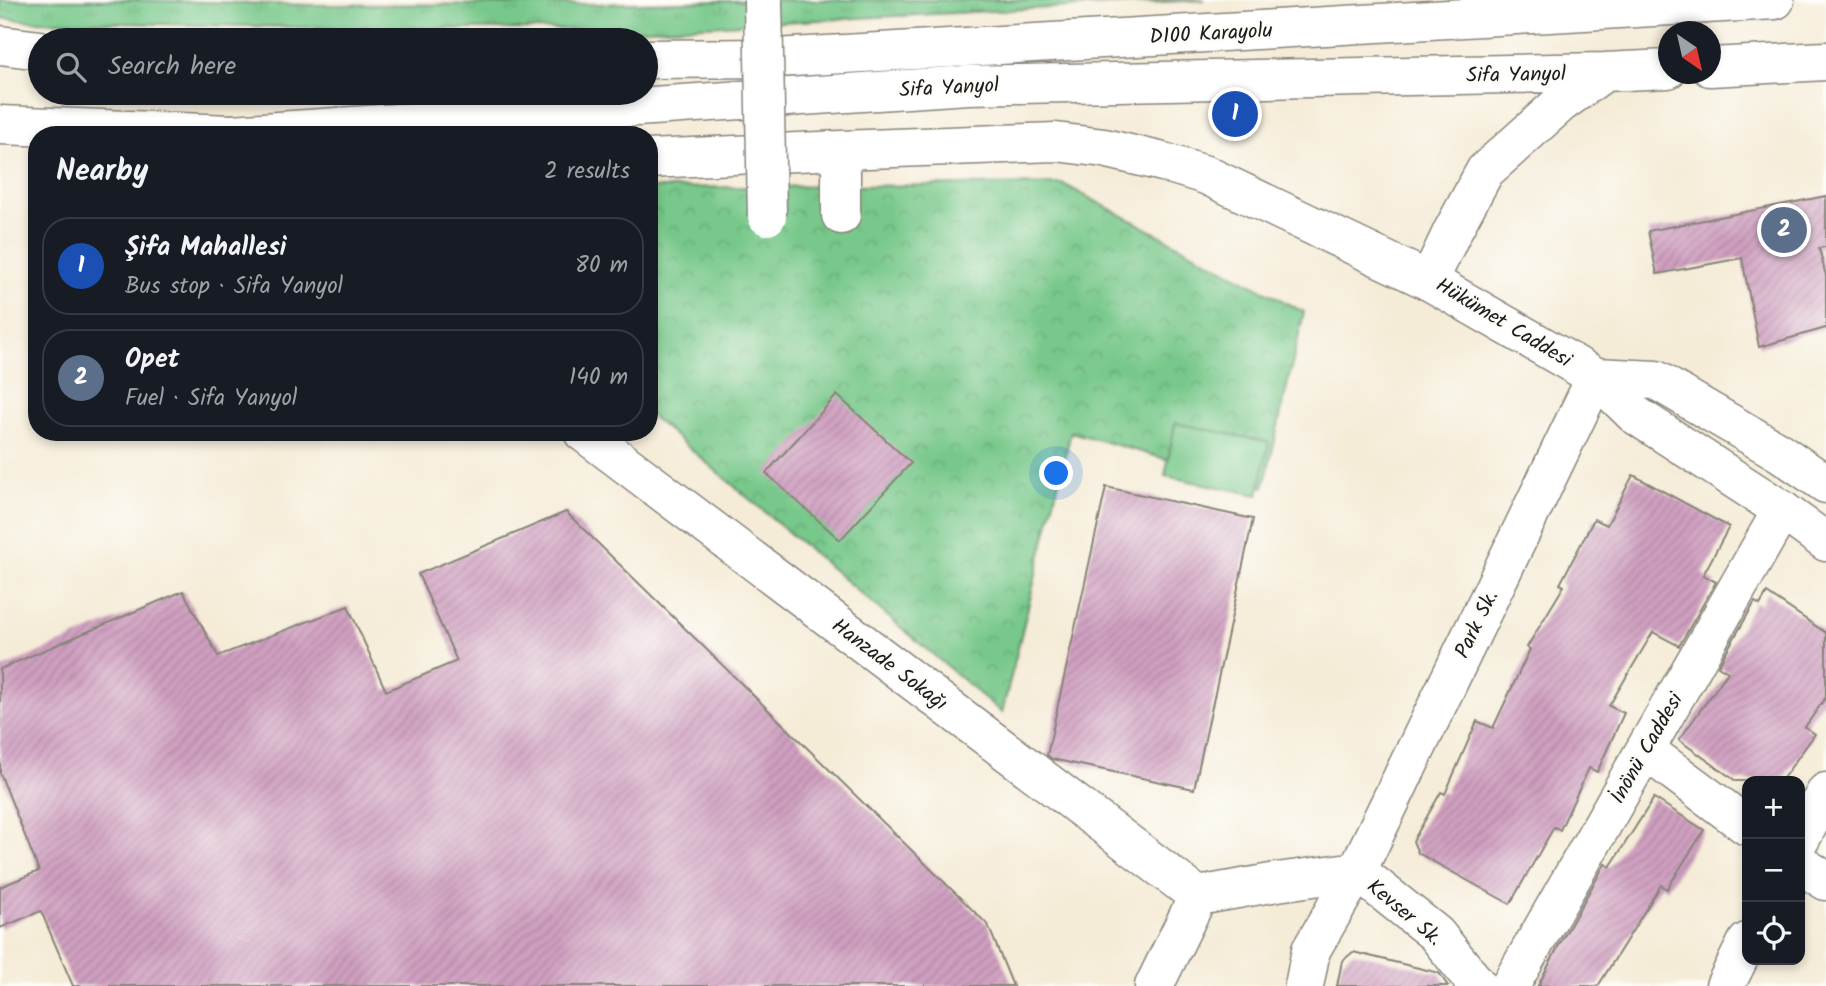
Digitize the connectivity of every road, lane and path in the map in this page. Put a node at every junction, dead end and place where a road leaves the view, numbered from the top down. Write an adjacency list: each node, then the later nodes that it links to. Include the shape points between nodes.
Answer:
1 (763, 0): 16 (main road, bridge)
2 (1775, 0): 5 (main road, D100 Karayolu, via 775,58)
3 (0, 46): 4 (main road)
4 (28, 49)
5 (658, 59)
6 (1826, 61): 7 (main road)
7 (1721, 66)
8 (1658, 69): 9 (main road, Sifa Yanyol)
9 (1604, 72): 12 (main road, Sifa Yanyol, via 968,85); 17 (main road, Hükümet Caddesi, via 1561,103 1485,171)
10 (0, 125): 11 (main road, Sifa Yanyol)
11 (28, 126)
12 (364, 126)
13 (841, 150): 14 (main road); 15 (main road); 17 (main road, via 1056,142 1104,148 1206,175)
14 (658, 159)
15 (841, 215)
16 (767, 216)
17 (1429, 281): 18 (main road, Hükümet Caddesi)
18 (1596, 377): 20 (main road, Hükümet Caddesi, via 1656,380); 21 (main road, Hükümet Caddesi, via 1634,414); 28 (main road, Park Sk.)
19 (595, 441): 30 (main road, Hanzade Sokağı)
20 (1826, 484)
21 (1782, 510): 22 (main road, Hükümet Caddesi); 23 (main road, İnönü Caddesi)
22 (1826, 542)
23 (1644, 750): 25 (main road); 35 (main road, İnönü Caddesi)
24 (1826, 792): 26 (main road)
25 (1742, 821)
26 (1801, 839)
27 (1805, 867): 29 (main road)
28 (1356, 871): 30 (main road); 33 (main road, Park Sk., via 1311,950); 34 (main road, Kevser Sk., via 1436,934)
29 (1826, 881)
30 (1198, 896): 32 (main road)
31 (1742, 952): 36 (main road)
32 (1154, 986)
33 (1304, 986)
34 (1478, 986)
35 (1510, 986)
36 (1725, 986)

